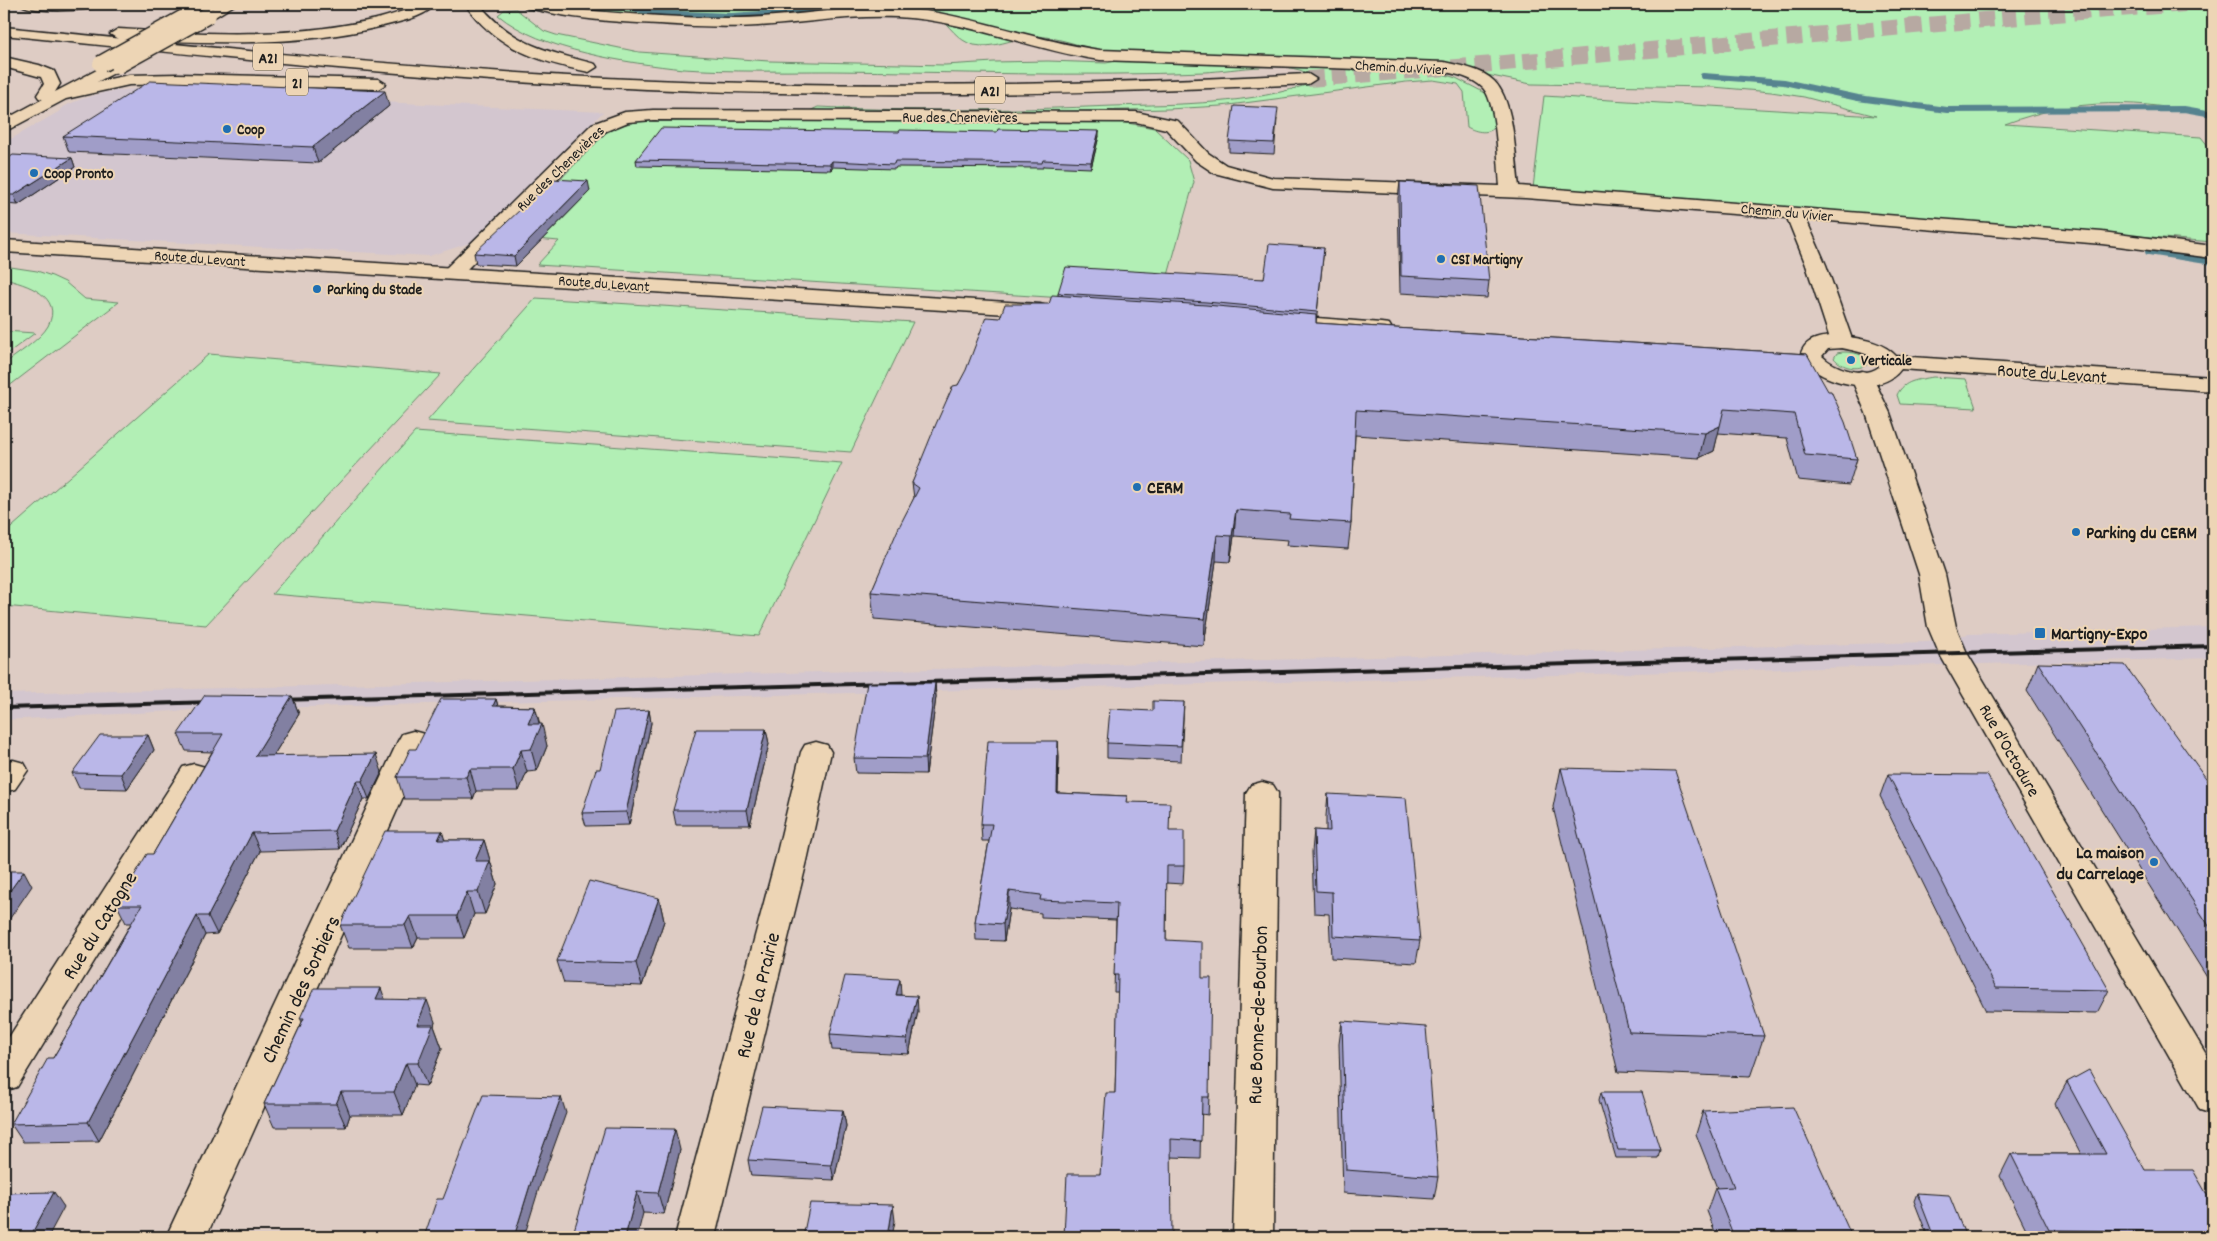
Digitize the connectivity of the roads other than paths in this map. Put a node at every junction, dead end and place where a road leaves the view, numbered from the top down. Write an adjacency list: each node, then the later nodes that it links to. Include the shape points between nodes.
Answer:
1 (28, 4): 2 (main road)
2 (94, 4)
3 (229, 4): 7 (main road)
4 (428, 4): 10 (main road, via 378,23 301,36 231,38)
5 (472, 4): 16 (main road, via 498,35 549,58 627,73)
6 (530, 4): 20 (main road, Chemin du Vivier, via 598,16 713,22 756,22 903,9 1100,56 1435,66 1456,70 1480,79 1492,89 1499,108)
7 (209, 9): 17 (main road, bridge, via 118,65); 17 (main road, 21, bridge, via 191,14)
8 (4, 23): 10 (main road, A21)
9 (4, 31): 12 (main road, A21, via 328,63)
10 (118, 34): 12 (main road, A21)
11 (4, 62): 17 (main road, via 48,74)
12 (532, 77): 16 (main road, A21)
13 (1308, 79): 16 (main road, A21, via 1063,89)
14 (389, 85): 17 (main road, 21, via 150,79)
15 (409, 85): 16 (main road, via 622,91)
16 (819, 90)
17 (52, 95): 18 (main road, 21); 19 (main road, 21)
18 (4, 116)
19 (4, 127)
20 (1510, 191): 21 (main road, Chemin du Vivier); 24 (main road, Rue des Chenevières, via 1293,185 1256,180 1209,163 1172,125 1136,116 642,115 598,128)
21 (1794, 213): 23 (main road, Chemin du Vivier, via 2102,238); 28 (main road)
22 (4, 246): 24 (main road, Route du Levant)
23 (2213, 252)
24 (452, 273): 25 (main road, Route du Levant)
25 (1059, 311)
26 (1259, 323): 27 (main road, via 1323,331)
27 (1399, 332)
28 (1842, 342): 30 (main road, via 1818,346 1812,351); 31 (main road, via 1875,350)
29 (1790, 356): 30 (main road)
30 (1812, 357): 32 (main road, via 1817,364 1833,372)
31 (1890, 362): 32 (main road, via 1886,373); 33 (main road, Route du Levant)
32 (1862, 378): 39 (main road, Rue d'Octodure, via 1898,471 1932,574 1942,627 1953,653)
33 (2213, 384)
34 (414, 740): 40 (main road, Chemin des Sorbiers)
35 (816, 752): 41 (main road, Rue de la Prairie)
36 (194, 774): 38 (main road, Rue du Catogne)
37 (1262, 793): 42 (main road, Rue Bonne-de-Bourbon)
38 (4, 1076)
39 (2209, 1084)
40 (186, 1237)
41 (695, 1237)
42 (1253, 1237)

